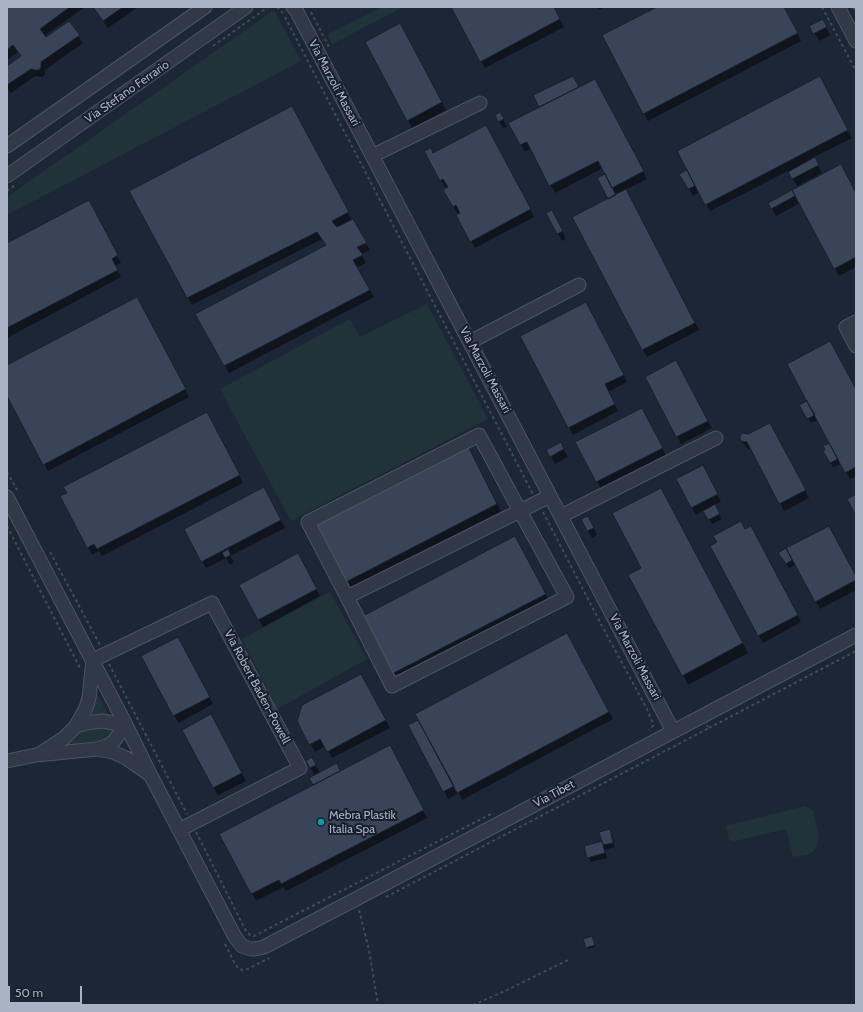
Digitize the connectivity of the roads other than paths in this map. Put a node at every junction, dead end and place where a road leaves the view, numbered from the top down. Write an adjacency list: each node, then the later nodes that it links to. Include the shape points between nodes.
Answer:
1 (205, 7): 8 (street, Via Stefano Ferrario)
2 (246, 7): 10 (street, Via Stefano Ferrario)
3 (838, 7): 5 (street)
4 (298, 8): 9 (street, Via Marzoli Massari)
5 (851, 22): 6 (street)
6 (856, 41)
7 (480, 102): 9 (street)
8 (7, 146)
9 (372, 156): 13 (street, Via Marzoli Massari)
10 (7, 176)
11 (579, 286): 13 (street)
12 (856, 322): 14 (street, via 846,328)
13 (470, 342): 16 (street, Via Marzoli Massari)
14 (856, 346)
15 (716, 438): 19 (street)
16 (550, 496): 18 (street); 19 (street, Via Marzoli Massari)
17 (7, 497): 22 (street)
18 (520, 511): 20 (street); 20 (street, via 479,435 308,522); 20 (street, via 567,597 392,686)
19 (561, 516): 25 (street, Via Marzoli Massari)
20 (347, 597)
21 (856, 635): 25 (street, Via Tibet)
22 (93, 660): 23 (street); 24 (street, via 89,698); 30 (street, Via Robert Baden-Powell, via 212,603 300,768)
23 (126, 725): 24 (street, via 102,721); 26 (street, via 114,741); 29 (street)
24 (76, 726): 27 (street, via 64,738)
25 (673, 731): 30 (street, Via Tibet, via 264,947 251,949 242,946 235,937)
26 (97, 749): 27 (street); 29 (street, via 126,758)
27 (36, 755): 28 (street)
28 (7, 761)
29 (151, 776): 30 (street)
30 (179, 830)

